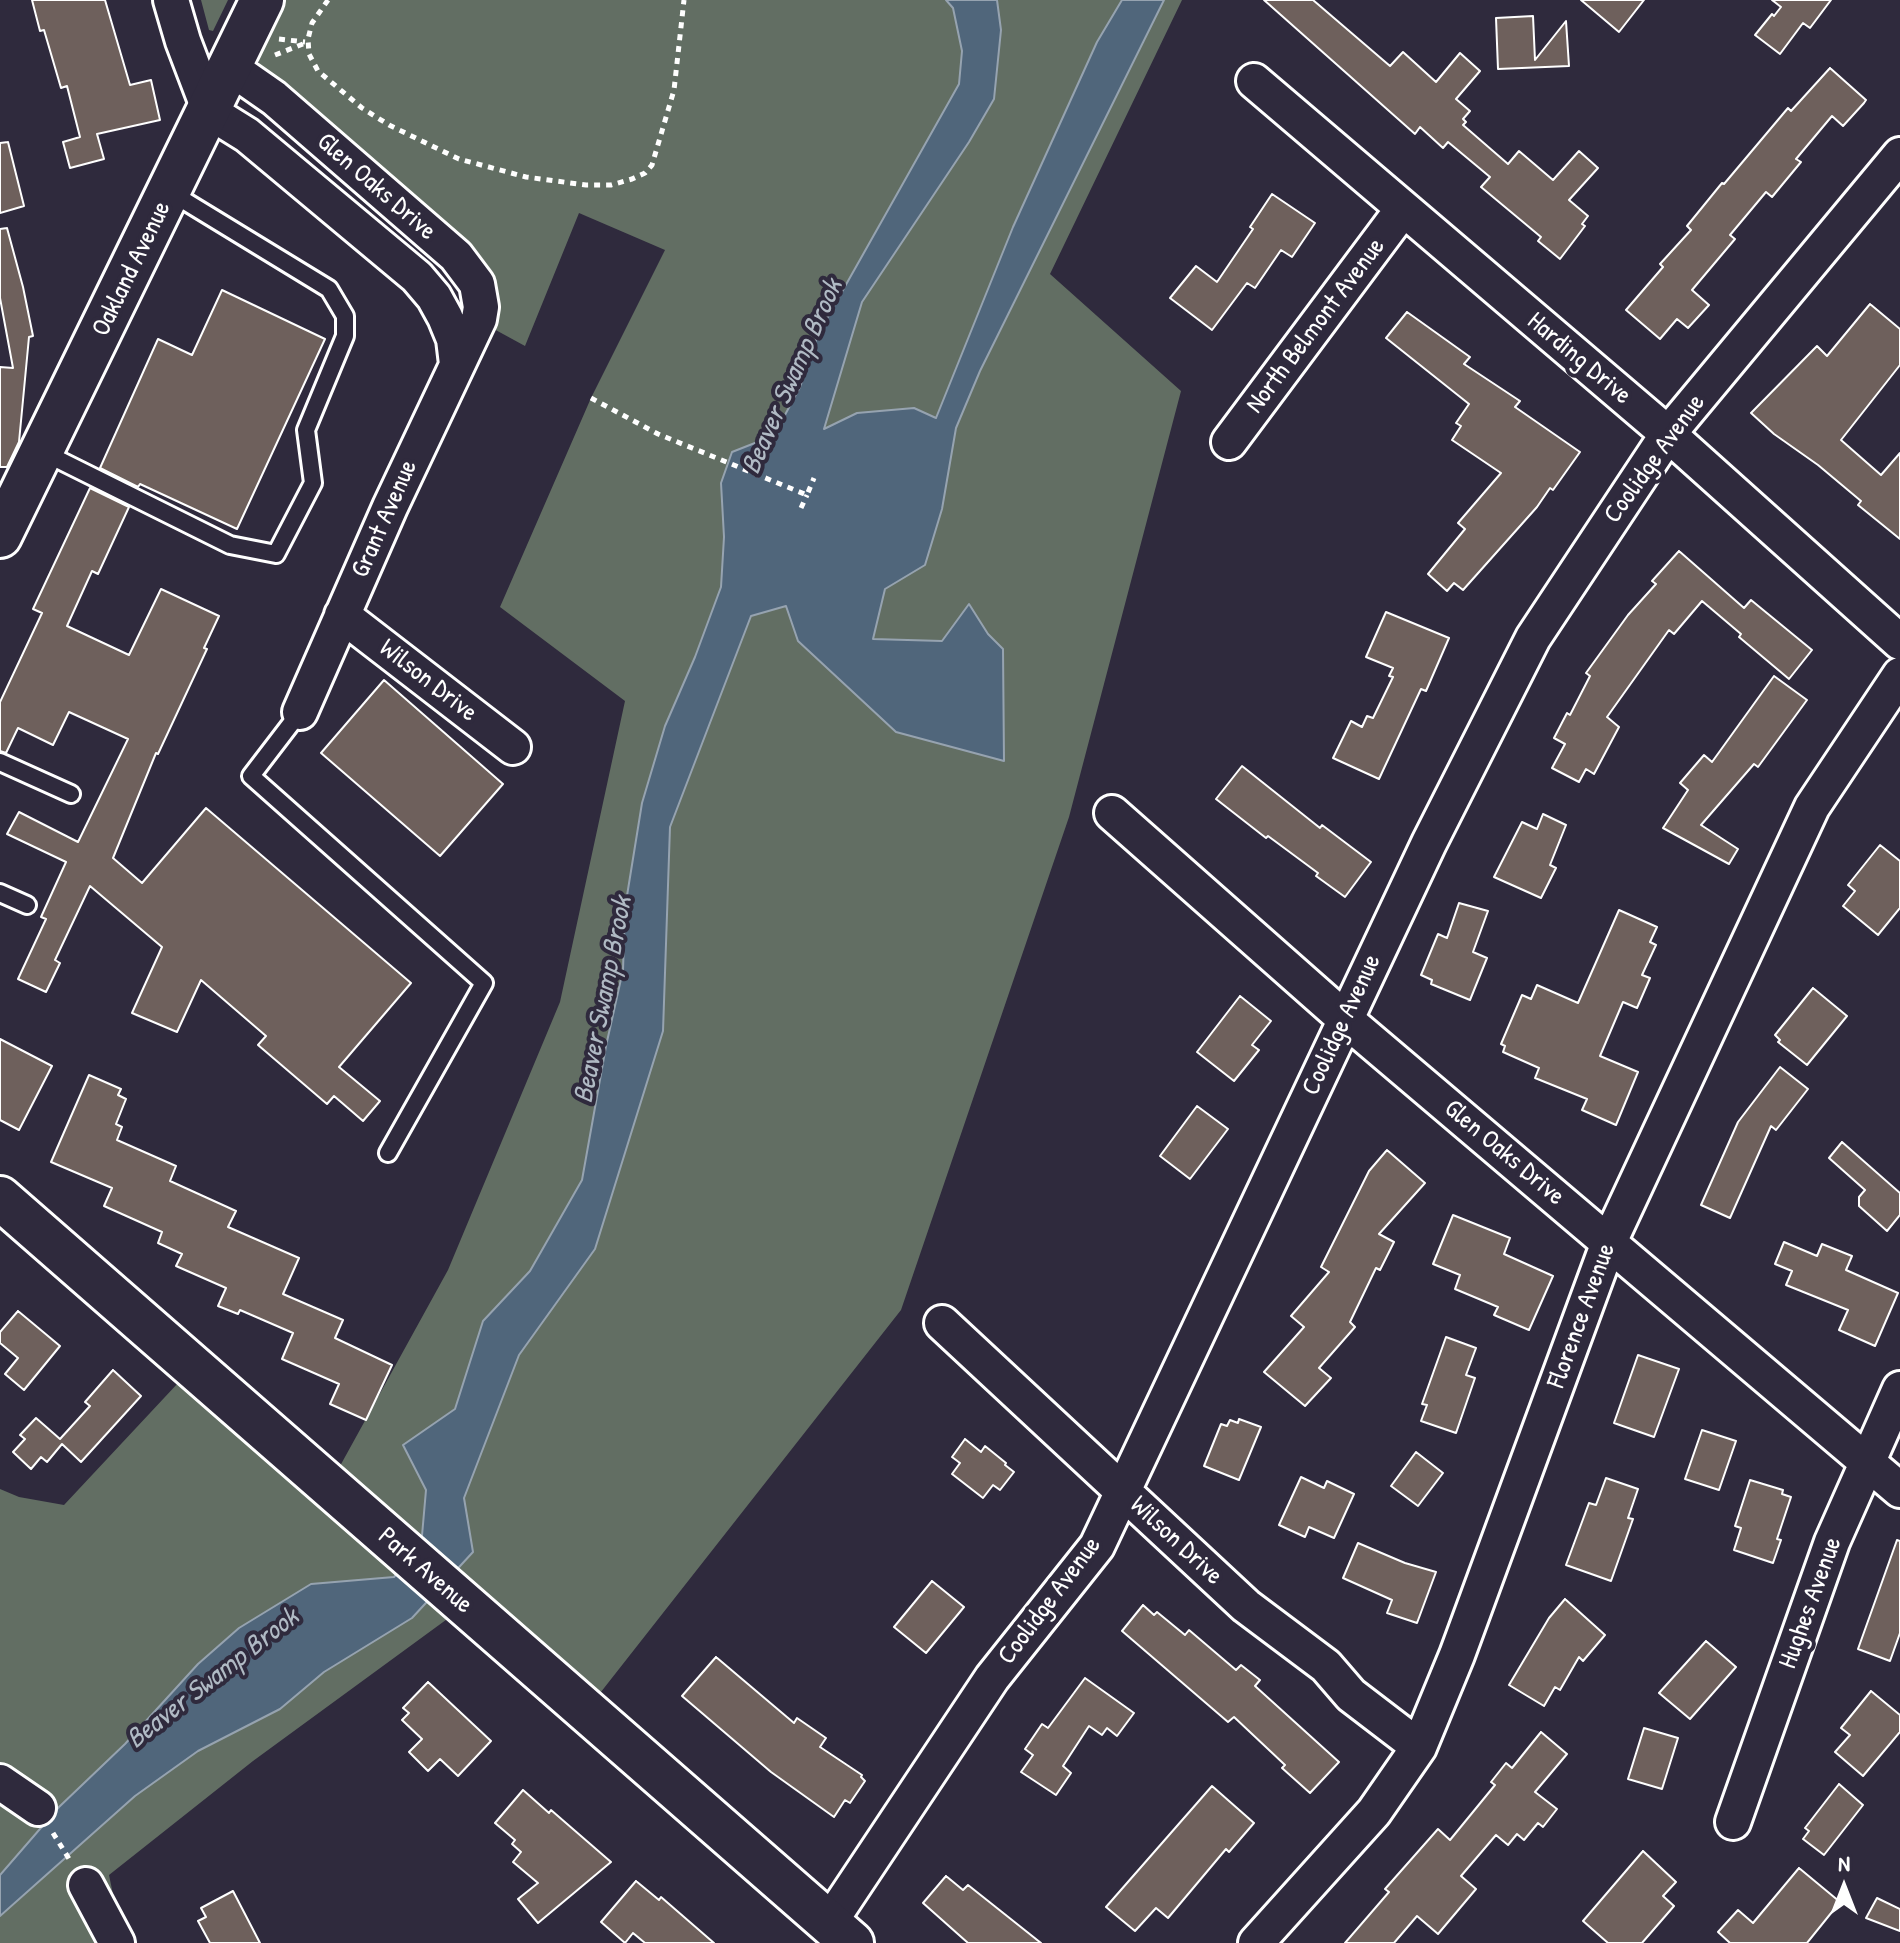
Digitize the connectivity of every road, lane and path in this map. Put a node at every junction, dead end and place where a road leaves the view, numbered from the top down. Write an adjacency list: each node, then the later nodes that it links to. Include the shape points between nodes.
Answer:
1 (171, 0): 9 (street)
2 (328, 0): 5 (path, via 312,23)
3 (684, 0): 5 (path, via 674,90 652,165 645,173 611,185 526,177 440,151 389,125 336,88 313,64)
4 (264, 19): 5 (path); 7 (street, Oakland Avenue)
5 (308, 42): 6 (path)
6 (271, 56)
7 (231, 68): 9 (street, Oakland Avenue); 13 (street, Glen Oaks Drive, via 274,98 467,269 477,284 481,307)
8 (1254, 81): 12 (street, Harding Drive)
9 (210, 112): 11 (street, Oakland Avenue); 14 (street, Glen Oaks Drive, via 247,135 417,277 445,317)
10 (1900, 155): 16 (street, Coolidge Avenue)
11 (170, 192): 18 (street, Oakland Avenue); 18 (lane, via 329,289 345,316 345,336 306,430 313,483 276,554 230,545)
12 (1403, 209): 16 (street, Harding Drive); 17 (street, North Belmont Avenue)
13 (473, 328): 14 (street, Grant Avenue)
14 (457, 364): 23 (street, Grant Avenue)
15 (591, 398): 20 (path, via 658,434)
16 (1668, 434): 24 (street, Harding Drive); 33 (street, Coolidge Avenue, via 1533,638)
17 (1229, 442)
18 (41, 451): 22 (street, Oakland Avenue)
19 (814, 478): 20 (path)
20 (807, 495): 21 (path)
21 (801, 508)
22 (0, 536)
23 (342, 615): 26 (street, Grant Avenue); 27 (street, Wilson Drive)
24 (1900, 642)
25 (1900, 675): 36 (street, Florence Avenue, via 1812,807)
26 (300, 712): 34 (lane, via 251,776 484,983)
27 (513, 747)
28 (0, 762): 29 (lane)
29 (71, 794)
30 (1112, 813): 33 (street, Glen Oaks Drive)
31 (0, 893): 32 (lane)
32 (27, 905)
33 (1345, 1019): 36 (street, Glen Oaks Drive); 41 (street, Coolidge Avenue)
34 (388, 1153)
35 (0, 1198): 47 (street, Park Avenue)
36 (1609, 1242): 39 (street, Glen Oaks Drive); 42 (street, Florence Avenue)
37 (942, 1323): 41 (street, Wilson Drive)
38 (1900, 1389): 39 (street, Hughes Avenue)
39 (1867, 1462): 40 (street, Glen Oaks Drive); 45 (street, Hughes Avenue, via 1832,1542)
40 (1900, 1490)
41 (1122, 1492): 42 (street, Wilson Drive, via 1246,1606 1326,1666 1351,1695); 47 (street, Coolidge Avenue, via 1097,1546 992,1678)
42 (1419, 1747): 49 (street, Florence Avenue, via 1374,1812)
43 (0, 1782): 44 (street)
44 (38, 1808): 46 (path)
45 (1733, 1822)
46 (86, 1885): 48 (street)
47 (841, 1933)
48 (117, 1943)
49 (1256, 1943)

